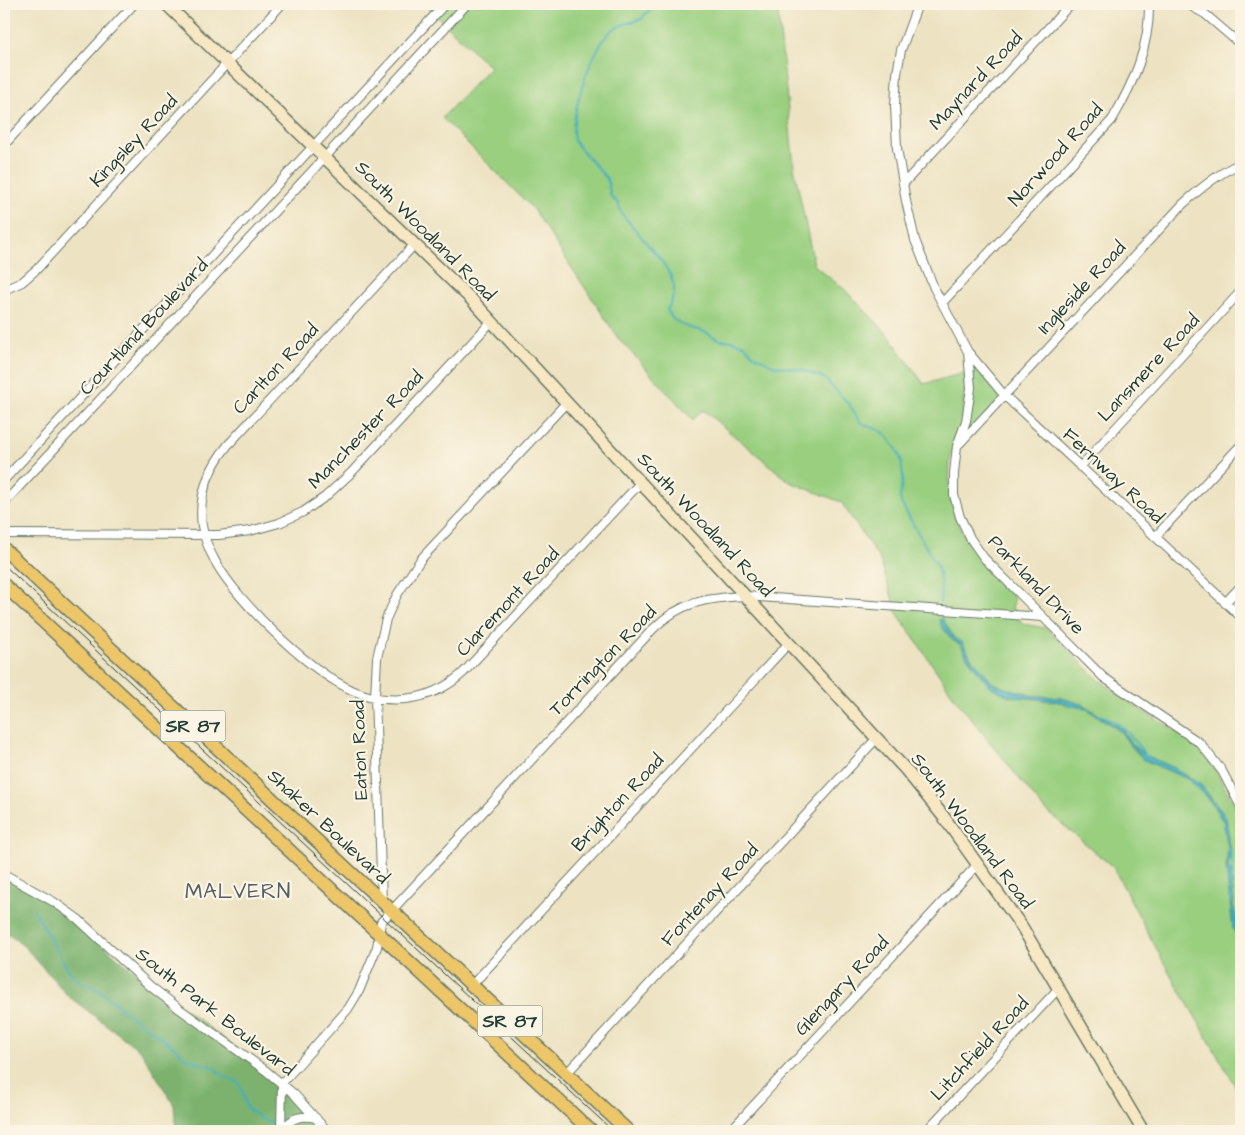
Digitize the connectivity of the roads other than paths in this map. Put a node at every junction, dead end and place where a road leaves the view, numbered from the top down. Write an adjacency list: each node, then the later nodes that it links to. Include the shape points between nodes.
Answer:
1 (134, 4): 14 (street)
2 (166, 4): 13 (street, South Woodland Road)
3 (282, 4): 13 (street, Kingsley Road)
4 (445, 4): 10 (street, Courtland Boulevard)
5 (467, 4): 11 (street, Courtland Boulevard)
6 (918, 4): 20 (street, Parkland Drive, via 901,50 897,74 897,148)
7 (1074, 4): 20 (street, Maynard Road)
8 (1149, 4): 24 (street, Norwood Road, via 1149,21 1137,72 1112,120)
9 (1187, 4): 12 (street, via 1205,14)
10 (432, 19): 11 (street); 15 (street, Courtland Boulevard)
11 (443, 30): 16 (street, Courtland Boulevard)
12 (1241, 45)
13 (228, 64): 15 (street, South Woodland Road); 22 (street, Kingsley Road, via 37,269 22,282)
14 (4, 145)
15 (314, 146): 16 (street, South Woodland Road); 18 (street, Courtland Boulevard)
16 (325, 157): 19 (street, Courtland Boulevard); 21 (street, South Woodland Road)
17 (1241, 163): 29 (street, Ingleside Road, via 1199,189 1183,204)
18 (296, 164): 19 (street); 25 (street, Courtland Boulevard)
19 (308, 175): 26 (street, Courtland Boulevard)
20 (904, 183): 24 (street, Parkland Drive, via 915,240)
21 (415, 244): 27 (street, South Woodland Road); 38 (street, Carlton Road, via 222,452 205,484)
22 (4, 290)
23 (1241, 291): 33 (street, Lansmere Road)
24 (942, 303): 28 (street, Parkland Drive)
25 (162, 309): 26 (street); 34 (street, Courtland Boulevard)
26 (173, 320): 36 (street, Courtland Boulevard)
27 (492, 321): 30 (street, South Woodland Road); 38 (street, Manchester Road, via 351,473 314,505 292,518 265,527)
28 (968, 352): 29 (street, Fernway Road); 32 (street, Parkland Drive, via 971,388 966,422)
29 (1004, 395): 32 (street, Ingleside Road); 33 (street, Fernway Road)
30 (566, 402): 35 (street, South Woodland Road); 48 (street, Eaton Road, via 431,547 404,582 382,631)
31 (1241, 445): 39 (street)
32 (957, 446): 45 (street, Parkland Drive, via 954,495 970,538 984,558)
33 (1080, 467): 39 (street, Fernway Road)
34 (4, 480)
35 (642, 482): 43 (street, South Woodland Road); 48 (street, Claremont Road, via 456,680 426,696)
36 (5, 498)
37 (4, 534): 38 (street, Manchester Road)
38 (204, 536): 48 (street, Carlton Road, via 221,571 272,630 330,677 354,691)
39 (1155, 537): 44 (street, Fernway Road)
40 (4, 549): 53 (main road, Shaker Boulevard / SR 87)
41 (4, 585): 54 (main road, SR 87)
42 (1241, 586): 44 (street)
43 (745, 596): 45 (street, Torrington Road); 47 (street, South Woodland Road); 53 (street, Torrington Road, via 702,600 674,612 660,623)
44 (1225, 602): 46 (street, Fernway Road)
45 (1043, 617): 50 (street, Parkland Drive, via 1103,677 1200,743 1222,771)
46 (1241, 617)
47 (789, 643): 49 (street, South Woodland Road); 55 (street, Brighton Road)
48 (375, 697): 53 (street, Eaton Road)
49 (878, 738): 51 (street, South Woodland Road); 57 (street, Fontenay Road)
50 (1241, 807)
51 (978, 864): 56 (street, South Woodland Road, via 1022,927); 64 (street, Glengary Road)
52 (4, 874): 58 (street, South Park Boulevard, via 78,919 150,986)
53 (386, 911): 54 (street, Eaton Road); 55 (main road, Shaker Boulevard / SR 87)
54 (379, 934): 58 (street, Eaton Road, via 359,991 348,1009); 62 (main road, SR 87)
55 (471, 986): 57 (main road, Shaker Boulevard / SR 87)
56 (1058, 989): 65 (street, Litchfield Road); 66 (street, South Woodland Road)
57 (566, 1074): 63 (main road, Shaker Boulevard / SR 87)
58 (282, 1083): 59 (street, South Park Boulevard); 60 (street)
59 (317, 1118): 60 (street, via 295,1118); 61 (street, South Park Boulevard)
60 (282, 1131)
61 (327, 1131)
62 (591, 1131)
63 (628, 1131)
64 (730, 1131)
65 (926, 1131)
66 (1144, 1131)

